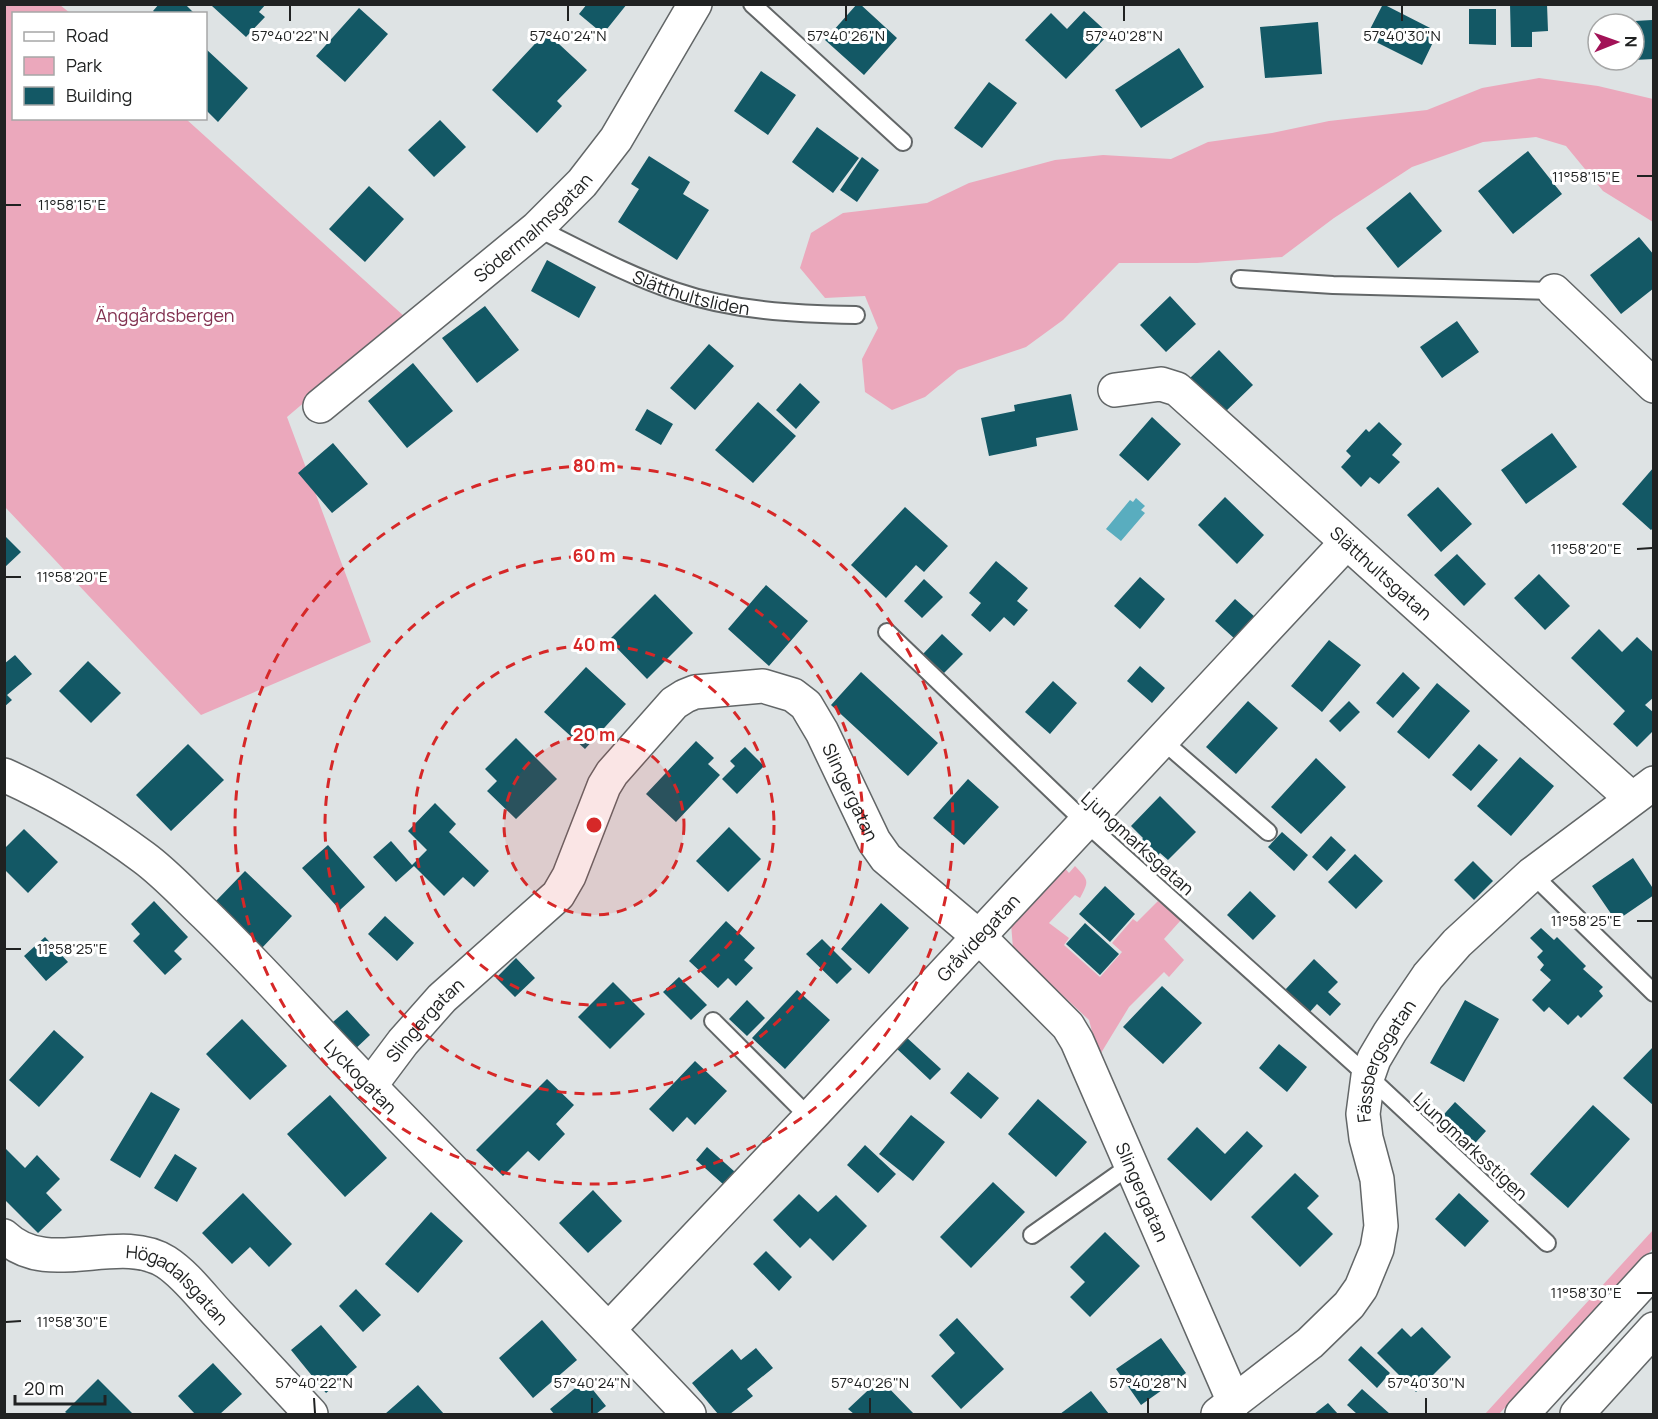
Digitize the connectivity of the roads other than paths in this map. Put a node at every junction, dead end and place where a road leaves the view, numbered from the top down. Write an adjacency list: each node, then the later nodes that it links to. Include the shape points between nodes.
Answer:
1 (695, 4): 4 (street, Södermalmsgatan, via 616,139 582,183)
2 (752, 4): 3 (lane)
3 (903, 142)
4 (537, 228): 7 (lane, Slätthultsliden, via 676,292 748,309); 10 (street, Södermalmsgatan)
5 (1240, 279): 6 (lane)
6 (1554, 291): 8 (street)
7 (856, 315)
8 (1653, 386)
9 (1115, 390): 11 (street, Slätthultsgatan, via 1161,384 1177,389)
10 (320, 406)
11 (1346, 543): 13 (street, Gråvidegatan); 15 (street, Slätthultsgatan)
12 (887, 632): 16 (lane, Ljungmarksgatan)
13 (1163, 741): 16 (street, Gråvidegatan); 17 (lane)
14 (4, 775): 23 (street, Lyckogatan, via 88,819 144,857 229,938)
15 (1642, 790): 18 (street, Fässbergsgatan)
16 (1086, 823): 19 (street, Gråvidegatan); 22 (lane, Ljungmarksgatan)
17 (1268, 832)
18 (1532, 874): 20 (lane); 22 (street, Fässbergsgatan, via 1457,943 1428,976 1390,1032)
19 (978, 936): 23 (street, Slingergatan, via 886,858 806,705 793,695 763,686 695,692 674,703 612,773 558,895 442,998); 24 (street, Gråvidegatan); 25 (street, Slingergatan, via 1068,1026)
20 (1653, 993)
21 (713, 1021): 24 (lane)
22 (1368, 1076): 28 (lane, Ljungmarksstigen); 32 (street, Fässbergsgatan, via 1363,1114 1377,1179 1381,1227 1371,1268 1349,1305 1310,1343)
23 (370, 1086): 30 (street, Lyckogatan)
24 (810, 1118): 30 (street, Gråvidegatan)
25 (1131, 1165): 26 (lane); 32 (street, Slingergatan)
26 (1032, 1235)
27 (4, 1236): 33 (street, Högadalsgatan, via 33,1254 114,1252 146,1255 166,1262)
28 (1547, 1244)
29 (1653, 1270): 35 (street)
30 (609, 1329): 34 (street, Lyckogatan)
31 (1651, 1336): 36 (street)
32 (1226, 1408)
33 (311, 1414)
34 (689, 1414)
35 (1522, 1414)
36 (1577, 1414)

